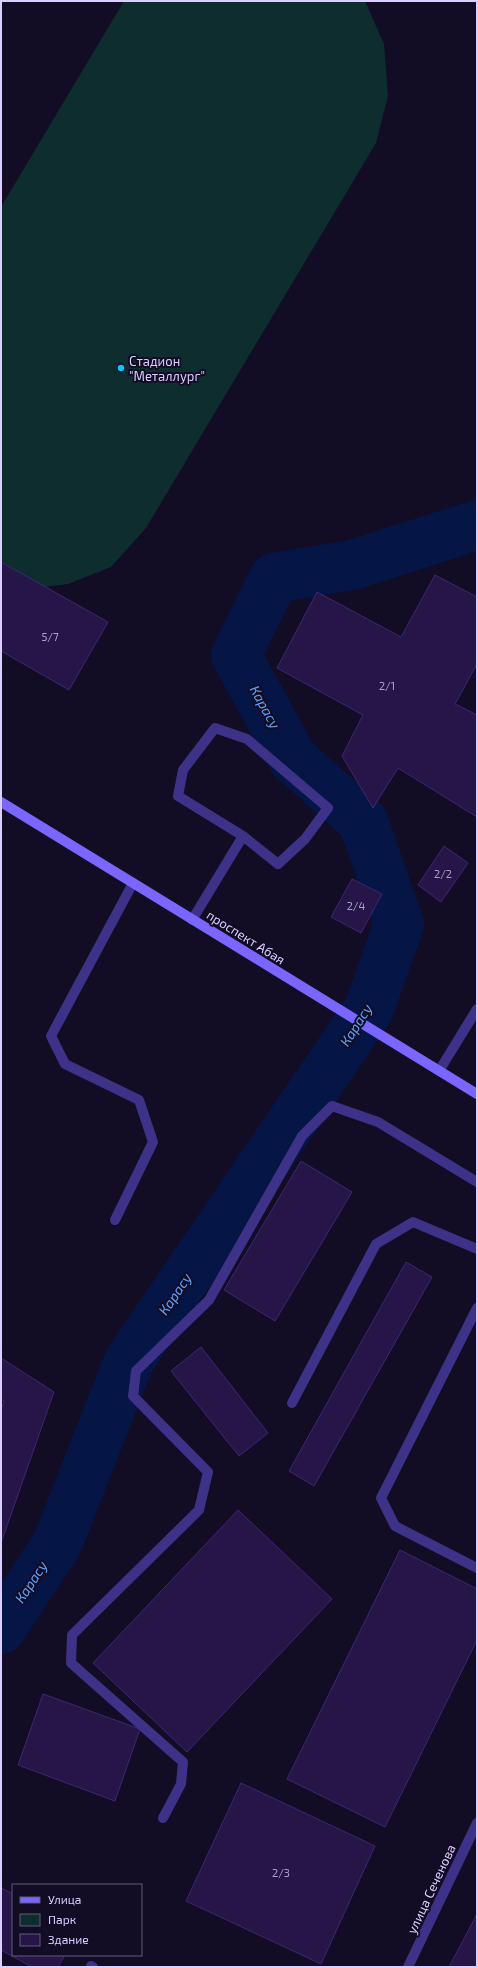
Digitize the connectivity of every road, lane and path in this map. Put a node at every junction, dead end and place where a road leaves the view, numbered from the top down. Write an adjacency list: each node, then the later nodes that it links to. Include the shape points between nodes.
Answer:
1 (1, 802): 3 (main road, проспект Абая)
2 (243, 836): 2 (street, via 278,864 305,839 328,808 247,739 215,728 183,770 178,796); 4 (street)
3 (133, 883): 4 (main road, проспект Абая); 9 (street, via 51,1036 65,1064 139,1100 153,1142)
4 (192, 920): 6 (main road, проспект Абая)
5 (477, 1009): 6 (street)
6 (439, 1071): 7 (main road, проспект Абая)
7 (477, 1094)
8 (477, 1182): 14 (street, via 378,1122 332,1106 302,1136 209,1300 136,1371 133,1396 208,1472 198,1510 72,1635 72,1663 183,1762 181,1784)
9 (115, 1220)
10 (477, 1249): 12 (street, via 412,1222 376,1244)
11 (477, 1308): 13 (street, via 381,1498 395,1526)
12 (292, 1403)
13 (477, 1568)
14 (163, 1818)
15 (477, 1823): 16 (street, улица Сеченова)
16 (408, 1967)

